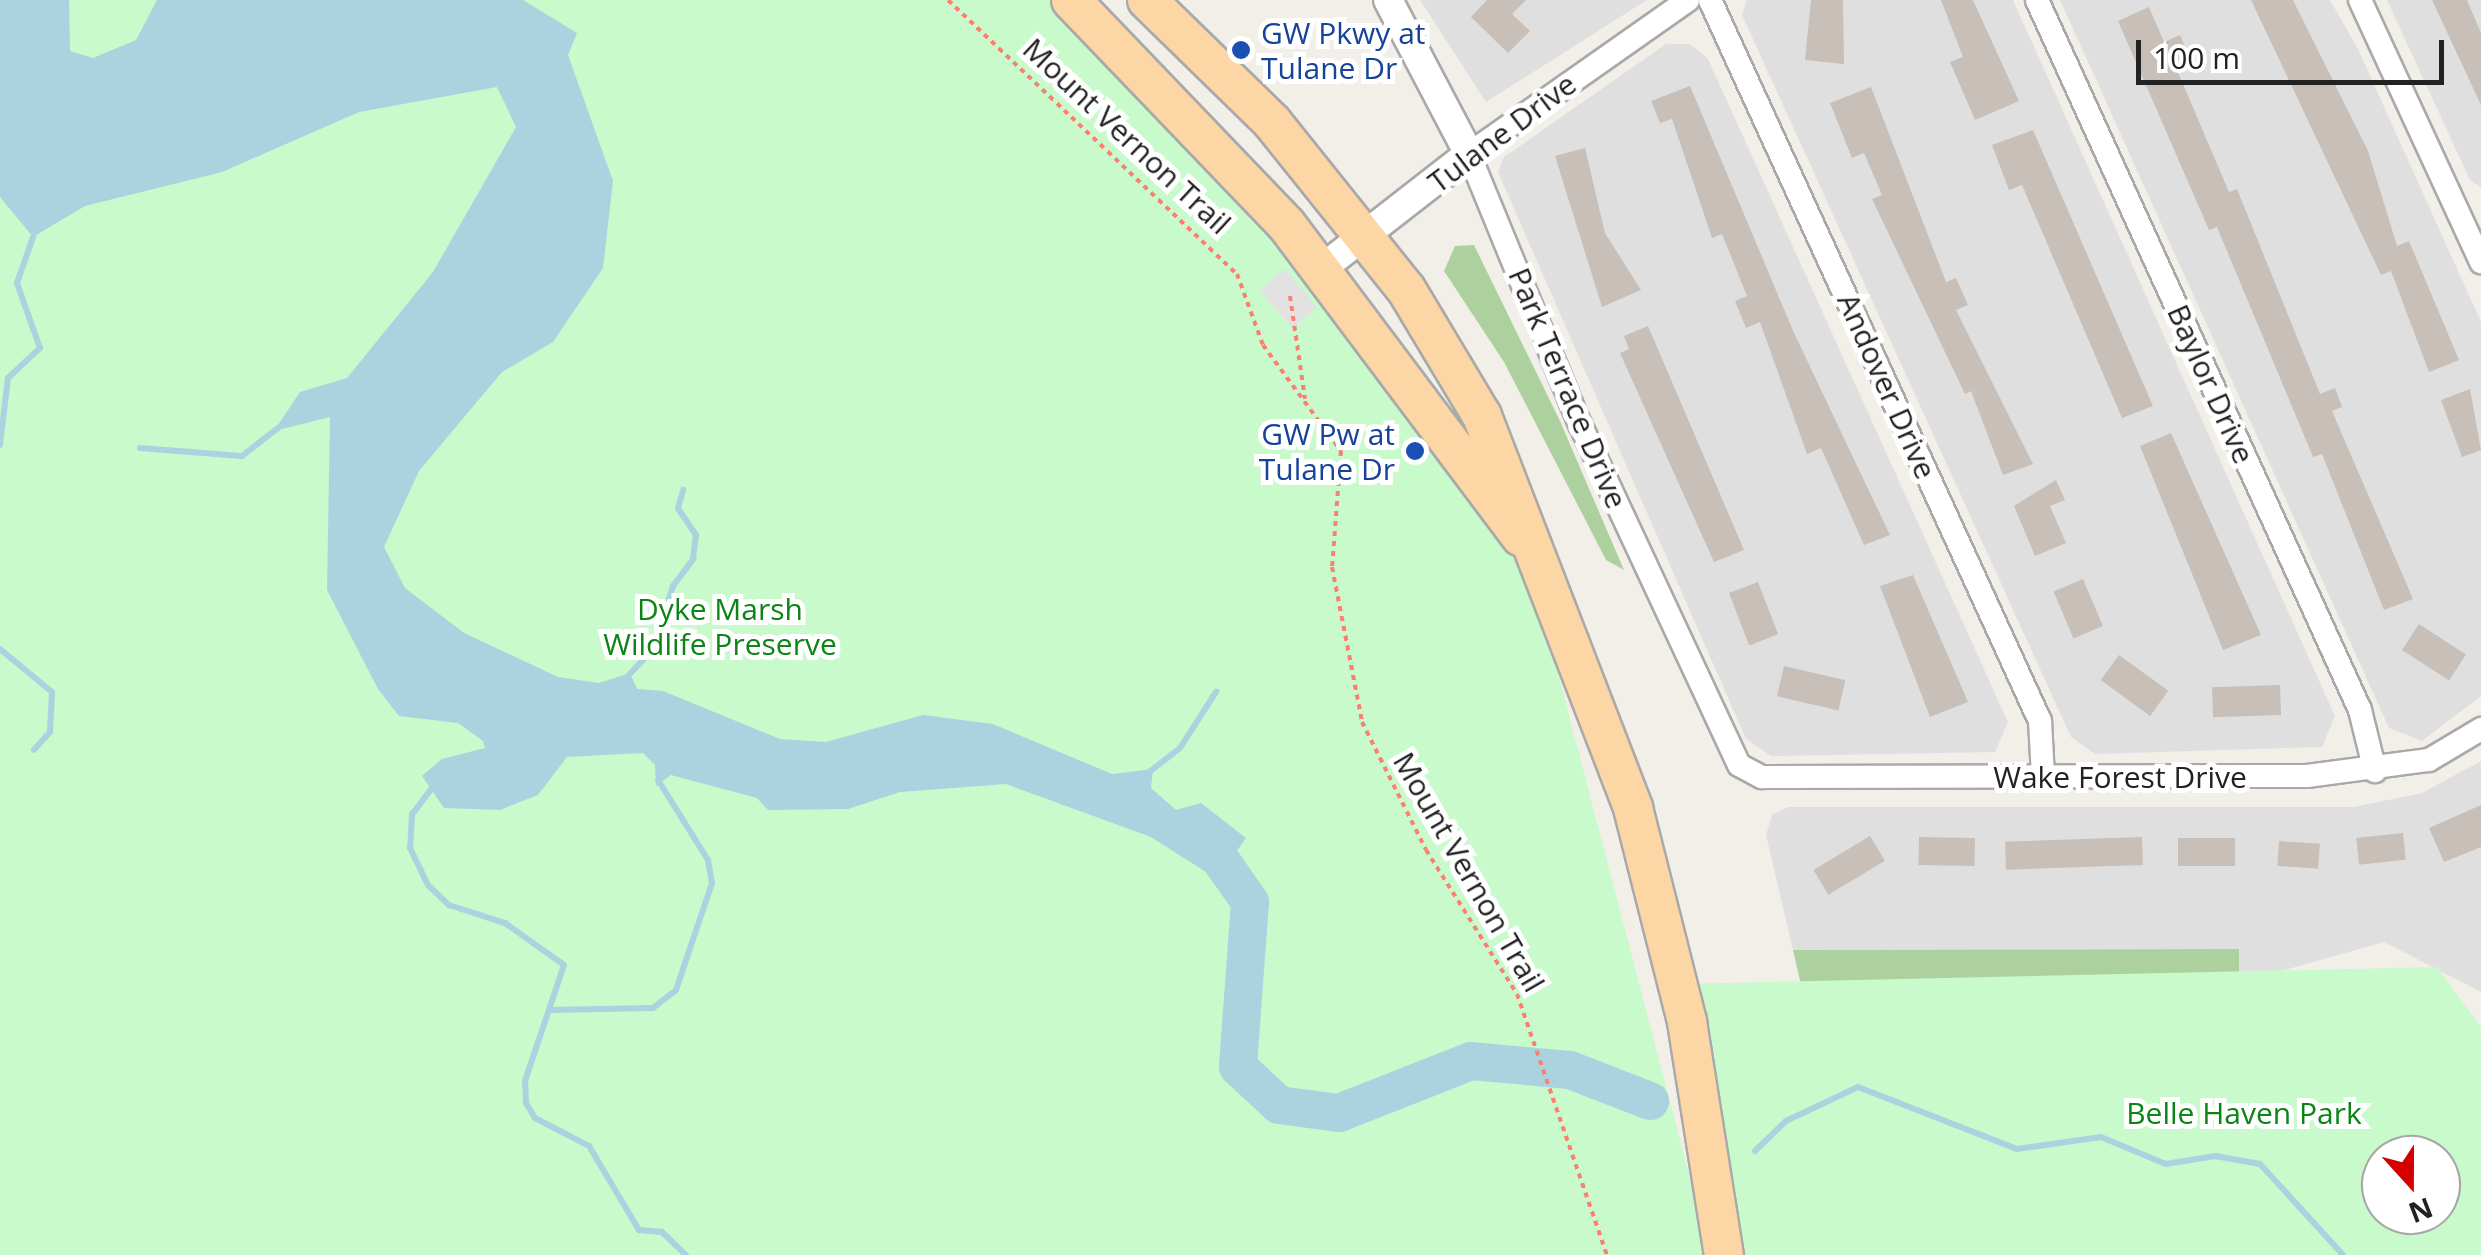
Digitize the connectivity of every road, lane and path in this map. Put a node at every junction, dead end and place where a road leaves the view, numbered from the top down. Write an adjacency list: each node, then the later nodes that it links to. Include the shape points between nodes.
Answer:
1 (948, 0): 15 (path, Mount Vernon Trail, via 1118,167 1201,233 1237,274 1263,345)
2 (1071, 0): 13 (main road, via 1237,168)
3 (1146, 0): 10 (main road, via 1272,122)
4 (1388, 0): 9 (street, Park Terrace Drive)
5 (1688, 0): 9 (street, Tulane Drive)
6 (1710, 0): 20 (street, Andover Drive, via 2040,720)
7 (2037, 0): 18 (street, Baylor Drive, via 2360,710)
8 (2360, 0): 11 (street)
9 (1469, 154): 10 (street, Tulane Drive); 19 (street, Park Terrace Drive, via 1728,750)
10 (1365, 238): 13 (street, Tulane Drive); 16 (main road, via 1482,416)
11 (2476, 238): 12 (street)
12 (2481, 262)
13 (1320, 270): 16 (main road)
14 (1290, 296): 15 (path)
15 (1305, 402): 21 (path, Mount Vernon Trail, via 1340,451 1335,590 1373,748 1518,994)
16 (1522, 539): 22 (main road, via 1632,808 1687,1022)
17 (2481, 728): 18 (street, Wake Forest Drive, via 2430,760)
18 (2375, 771): 20 (street, Wake Forest Drive)
19 (1750, 773): 20 (street, Wake Forest Drive)
20 (2043, 777)
21 (1607, 1255)
22 (1724, 1255)

